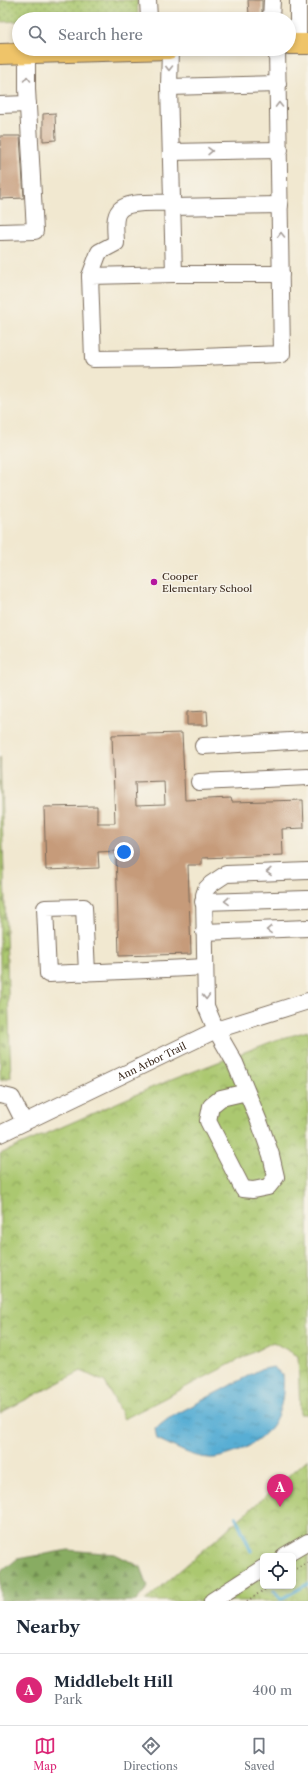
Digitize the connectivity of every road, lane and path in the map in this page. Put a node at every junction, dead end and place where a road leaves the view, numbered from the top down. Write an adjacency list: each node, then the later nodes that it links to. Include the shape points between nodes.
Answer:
1 (148, 0): 4 (street)
2 (272, 0): 5 (street)
3 (298, 0): 6 (street)
4 (149, 12)
5 (271, 12)
6 (298, 44)
7 (0, 54): 8 (main road)
8 (12, 54)
9 (27, 56): 15 (street, one-way to 9)
10 (162, 56): 13 (street, one-way to 13)
11 (277, 56): 12 (street)
12 (278, 84): 13 (street); 16 (street, one-way to 12)
13 (169, 87): 17 (street)
14 (0, 104): 15 (street)
15 (28, 104): 20 (street, via 35,231)
16 (280, 150): 17 (street, one-way to 16); 19 (street)
17 (171, 152): 18 (street)
18 (172, 205): 19 (street); 21 (street); 23 (street, via 134,204 119,211 116,221 116,242 99,252)
19 (280, 205): 22 (street, one-way to 19)
20 (0, 232)
21 (174, 274): 22 (street); 23 (street)
22 (281, 274): 23 (street, via 282,354 147,359 93,359)
23 (90, 276)
24 (308, 740): 25 (street)
25 (202, 746)
26 (308, 777): 27 (street)
27 (199, 782)
28 (308, 871): 30 (street, one-way to 30, via 226,874 217,878 206,889)
29 (308, 899): 30 (street, one-way to 30)
30 (204, 902): 32 (street)
31 (308, 928): 32 (street, one-way to 32)
32 (204, 932): 33 (street)
33 (205, 967): 34 (street); 36 (street, one-way to 36, via 206,1006)
34 (87, 972): 34 (street, via 84,907 45,908 48,974)
35 (308, 1001): 36 (street, Ann Arbor Trail)
36 (216, 1030): 37 (street, via 235,1063); 39 (street, Ann Arbor Trail)
37 (247, 1092): 37 (street, via 271,1155 276,1177 268,1187 253,1190 243,1188 208,1121 211,1106 222,1098)
38 (0, 1095): 39 (street, via 12,1098)
39 (24, 1122): 40 (street, Ann Arbor Trail)
40 (0, 1134)
41 (308, 1542): 42 (street)
42 (289, 1553)
43 (308, 1562): 44 (path)
44 (296, 1569)
45 (260, 1570): 47 (street)
46 (265, 1589): 48 (path)
47 (212, 1601)
48 (247, 1601)

